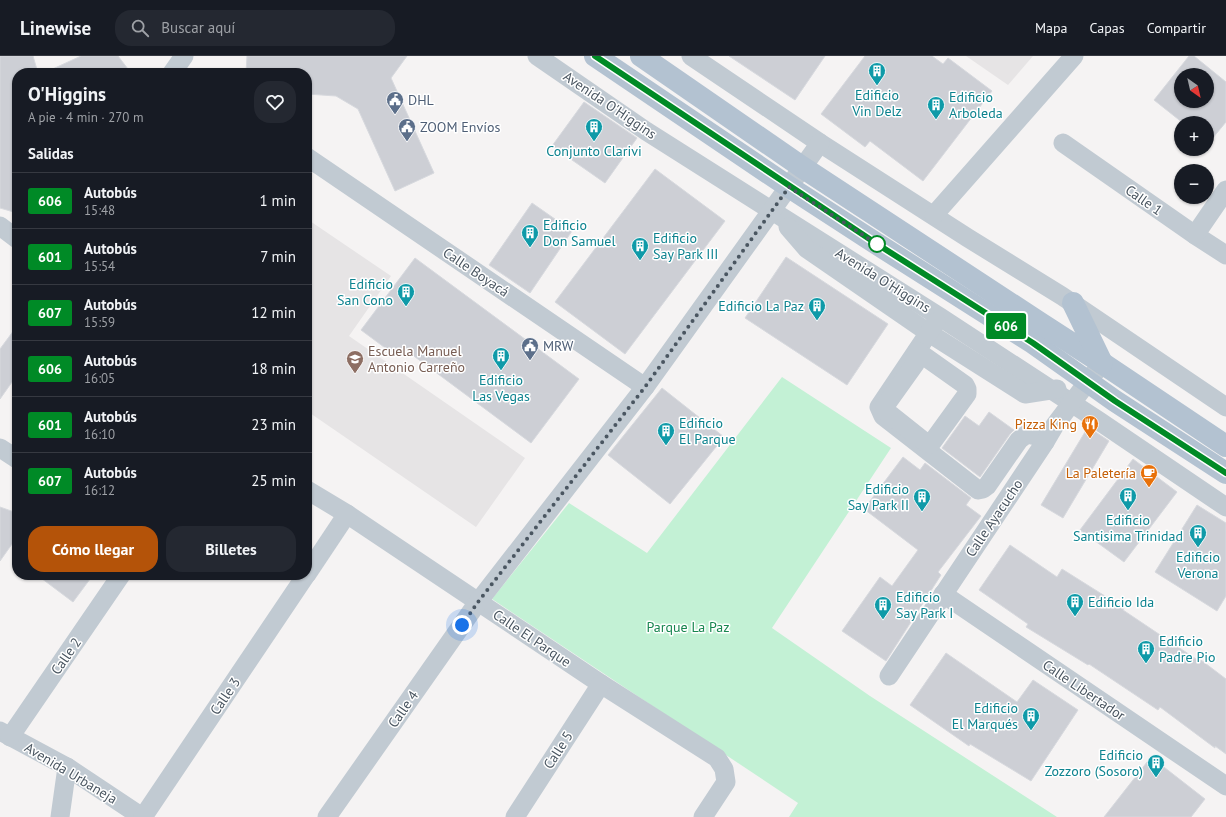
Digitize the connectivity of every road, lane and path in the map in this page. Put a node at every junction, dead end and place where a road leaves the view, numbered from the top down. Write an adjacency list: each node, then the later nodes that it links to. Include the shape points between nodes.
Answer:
1 (537, 56): 12 (street, Avenida O'Higgins, via 646,131)
2 (595, 56): 10 (main road, Avenida O'Higgins)
3 (641, 56): 9 (main road)
4 (692, 56): 6 (street)
5 (1074, 56): 13 (street)
6 (820, 143): 9 (street, Calle 4); 13 (street)
7 (1063, 143): 16 (street, Calle 1)
8 (312, 160): 24 (street, Calle Boyacá)
9 (802, 166): 10 (street, Calle 4); 22 (main road)
10 (789, 187): 12 (street, Calle 4); 23 (main road, Avenida O'Higgins, via 1033,343)
11 (1226, 190): 16 (street)
12 (772, 210): 19 (street, Avenida O'Higgins); 20 (street, via 807,249); 24 (street, Calle 4)
13 (934, 214): 18 (street)
14 (0, 226): 15 (street)
15 (12, 235)
16 (1195, 235): 17 (street, Calle 1)
17 (1226, 255)
18 (1073, 303): 22 (main road); 27 (street)
19 (940, 317): 20 (street); 25 (street, Avenida O'Higgins)
20 (929, 333): 21 (street); 25 (street, via 1025,394)
21 (917, 351): 21 (street, via 967,389 930,444 886,409 915,364); 28 (street, via 879,407 880,411 883,416 978,490 987,486 1019,440 1027,434)
22 (1102, 363): 23 (street, Calle Ayacucho); 29 (main road)
23 (1088, 382): 25 (street); 26 (street, Calle Ayacucho); 30 (main road, Avenida O'Higgins)
24 (645, 387): 38 (street, Calle 4)
25 (1051, 390): 26 (street, Avenida O'Higgins)
26 (1071, 404): 28 (street, Calle Ayacucho); 32 (street, Avenida O'Higgins)
27 (1226, 407)
28 (1045, 442): 37 (street, Calle Ayacucho)
29 (1226, 446)
30 (1226, 473)
31 (312, 493): 33 (street, Calle El Parque)
32 (1226, 507)
33 (347, 514): 34 (street, Calle 3); 38 (street, Calle El Parque)
34 (312, 567)
35 (118, 580): 41 (street, Calle 2)
36 (304, 580): 45 (street, Calle 3)
37 (943, 594): 39 (street, Calle Ayacucho); 43 (street, Calle Libertador)
38 (478, 602): 40 (street, Calle El Parque); 46 (street, Calle 4)
39 (889, 676)
40 (601, 684): 47 (street, Calle 5); 48 (street, Calle El Parque, via 717,758 724,769 726,782)
41 (5, 734): 42 (street, Avenida Urbaneja)
42 (67, 767): 44 (street); 45 (street, Avenida Urbaneja)
43 (1226, 786)
44 (60, 817)
45 (143, 817)
46 (327, 817)
47 (515, 817)
48 (703, 817)

